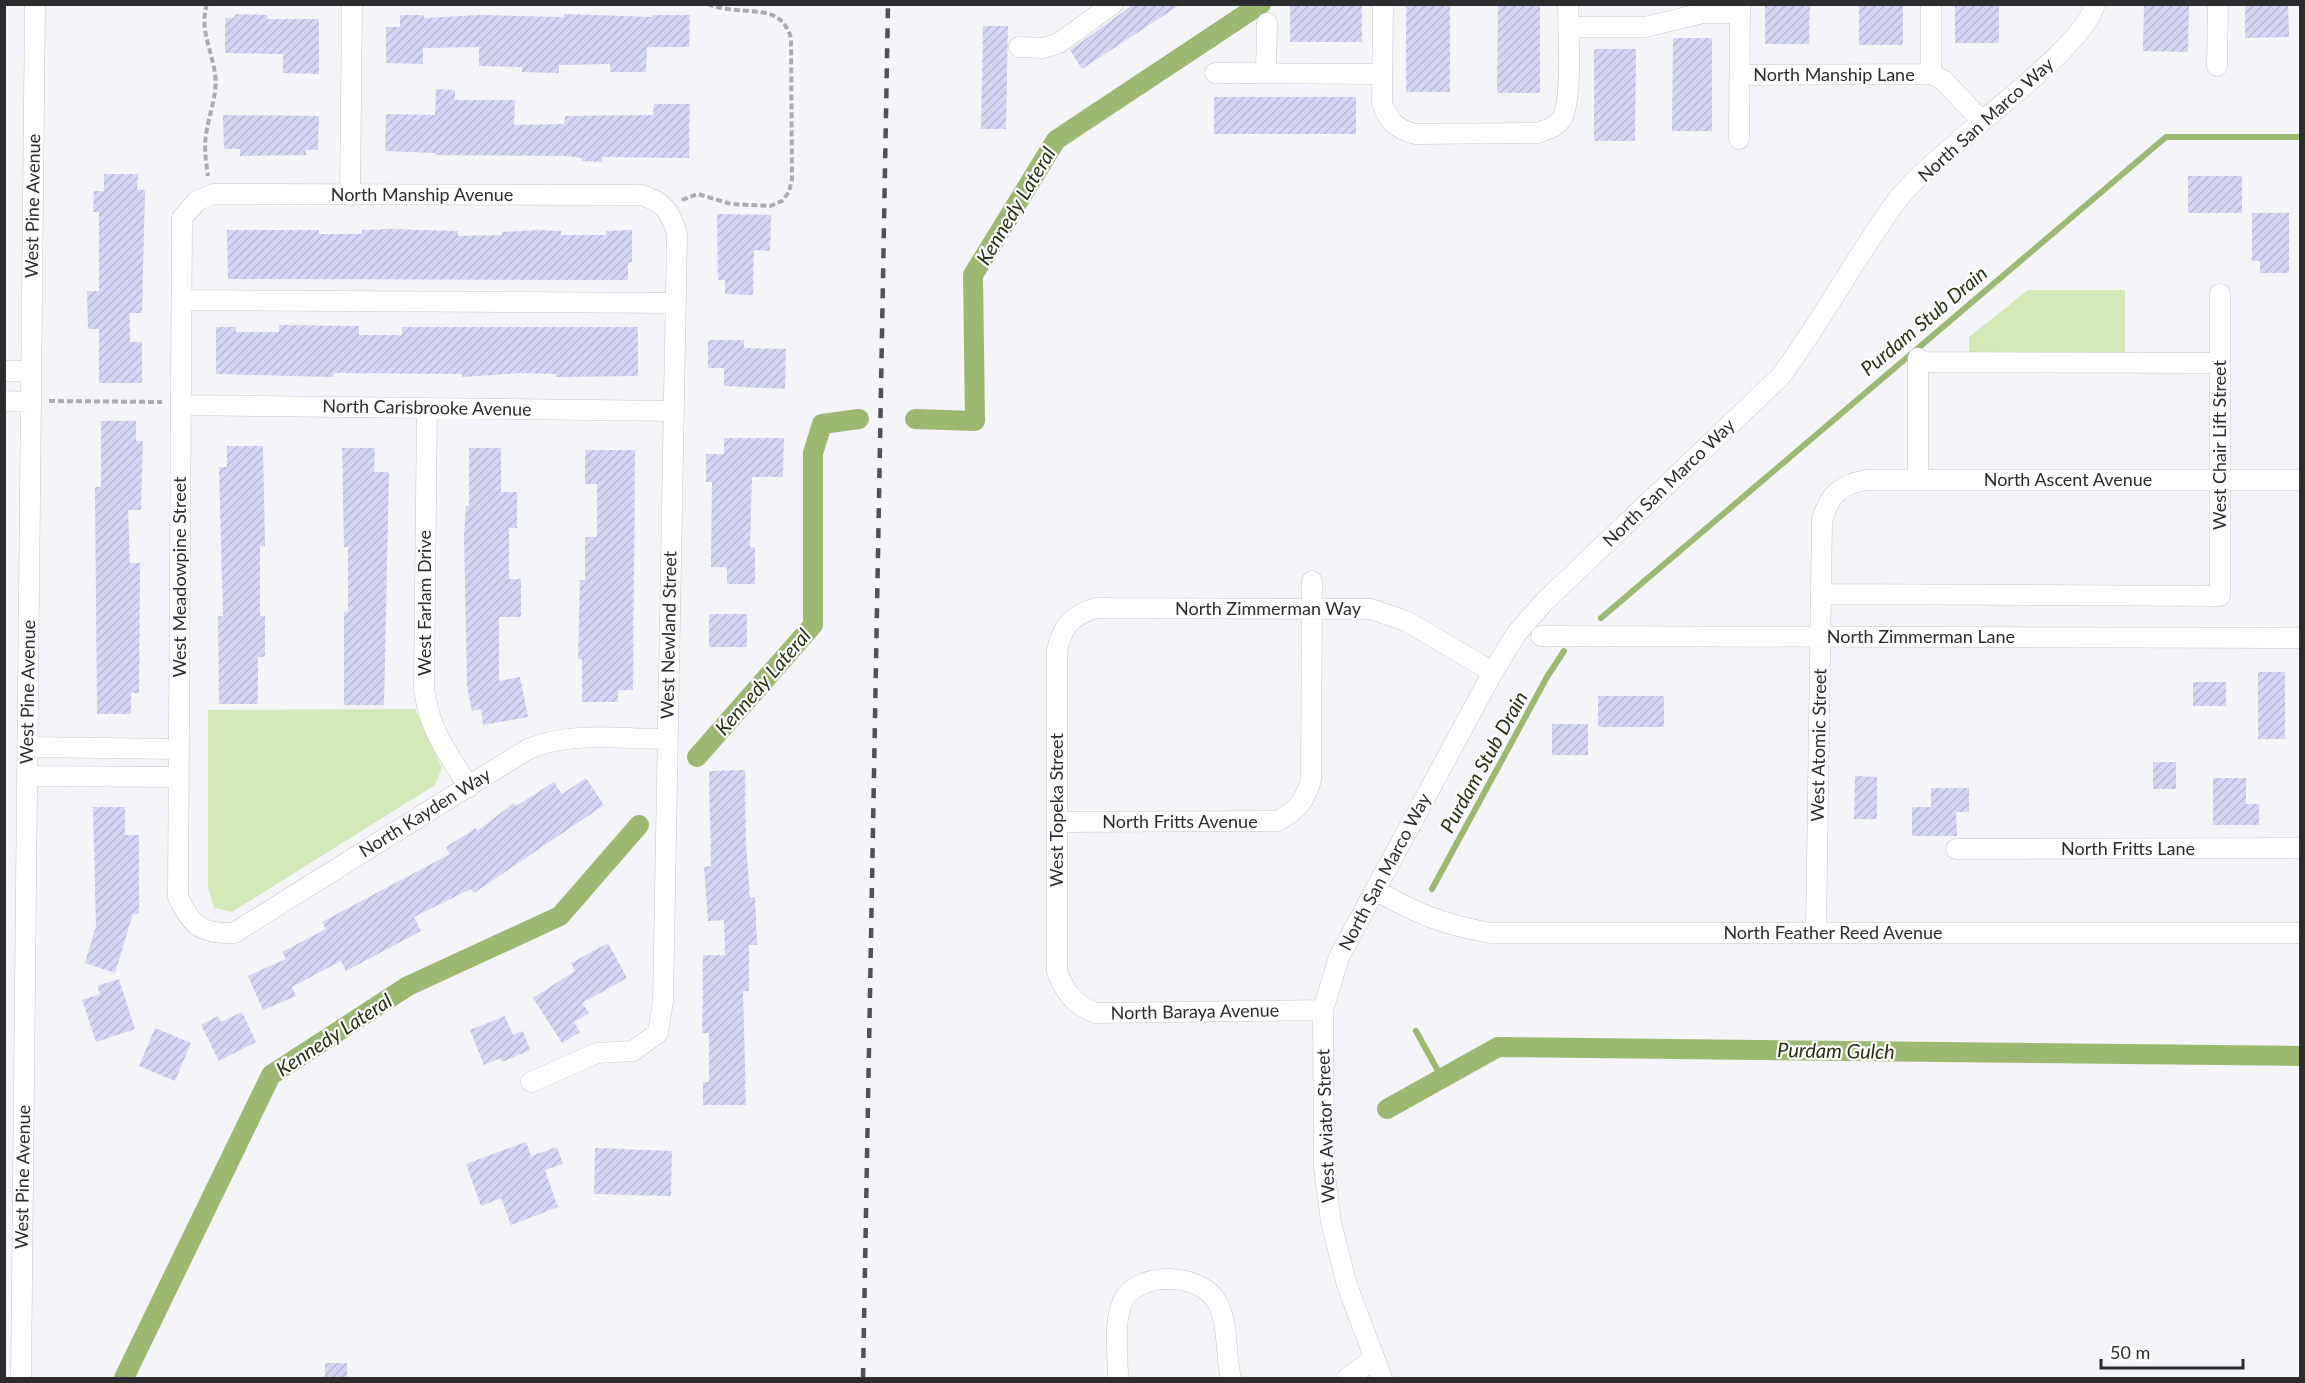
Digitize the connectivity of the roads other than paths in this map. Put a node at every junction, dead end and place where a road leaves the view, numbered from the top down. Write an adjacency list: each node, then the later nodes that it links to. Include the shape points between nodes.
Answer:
1 (35, 4): 29 (street, West Pine Avenue)
2 (352, 4): 21 (street)
3 (1113, 4): 12 (street, via 1059,43)
4 (1383, 4): 16 (street)
5 (1568, 4): 11 (street)
6 (1931, 4): 17 (street)
7 (2218, 4): 13 (street)
8 (1740, 9): 11 (street, via 1645,27); 18 (street)
9 (2095, 9): 19 (street, North San Marco Way, via 2072,44)
10 (1267, 23): 15 (street)
11 (1568, 27): 16 (street, via 1567,100 1561,121 1538,133 1404,131 1386,115)
12 (1019, 48)
13 (2217, 66)
14 (1215, 73): 15 (street)
15 (1266, 73): 16 (street)
16 (1383, 74)
17 (1930, 74): 18 (street, North Manship Lane); 19 (street, North Manship Lane, via 1943,80)
18 (1740, 75): 20 (street)
19 (1982, 121): 46 (street, North San Marco Way, via 1900,197 1780,377 1544,602 1516,634)
20 (1739, 139)
21 (350, 196): 22 (street, North Manship Avenue, via 641,195); 23 (street, North Manship Avenue, via 213,194 197,201)
22 (675, 204): 26 (street, West Newland Street)
23 (182, 218): 25 (street, West Meadowpine Street)
24 (2220, 294): 27 (street, West Chair Lift Street)
25 (182, 300): 26 (street); 32 (street, West Meadowpine Street)
26 (676, 303): 34 (street, West Newland Street)
27 (2220, 363): 35 (street, via 1919,360); 36 (street, West Chair Lift Street)
28 (4, 370): 29 (street)
29 (32, 371): 31 (street, West Pine Avenue)
30 (4, 402): 31 (street)
31 (39, 402): 48 (street, West Pine Avenue)
32 (172, 404): 33 (street, North Carisbrooke Avenue); 49 (street, West Meadowpine Street)
33 (427, 408): 34 (street, North Carisbrooke Avenue); 52 (street, West Farlam Drive, via 425,700 435,734)
34 (673, 411): 47 (street, West Newland Street)
35 (1918, 480): 36 (street, North Ascent Avenue); 38 (street, North Ascent Avenue, via 1866,480)
36 (2220, 480): 37 (street, North Ascent Avenue); 40 (street, West Chair Lift Street, via 2220,596)
37 (2301, 480)
38 (1838, 490): 40 (street, West Atomic Street, via 1827,504 1822,520)
39 (1311, 580): 41 (street)
40 (1822, 594): 44 (street, West Atomic Street)
41 (1311, 609): 42 (street, North Zimmerman Way, via 1096,608 1080,612); 46 (street, North Zimmerman Way, via 1371,609 1406,621); 53 (street, North Fritts Avenue, via 1311,780 1298,808 1277,821)
42 (1068, 622): 53 (street, West Topeka Street, via 1060,634 1057,651)
43 (1541, 636): 44 (street, North Zimmerman Lane)
44 (1821, 637): 45 (street, North Zimmerman Lane); 58 (street, West Atomic Street)
45 (2301, 638)
46 (1493, 672): 56 (street, North San Marco Way)
47 (666, 739): 52 (street, North Kayden Way, via 547,741); 62 (street, West Newland Street, via 663,1001 658,1033 633,1051 597,1053)
48 (27, 747): 49 (street); 50 (street, West Pine Avenue)
49 (178, 749): 51 (street, West Meadowpine Street)
50 (27, 776): 51 (street); 63 (street, West Pine Avenue)
51 (178, 777): 57 (street, West Meadowpine Street, via 178,897 186,914)
52 (469, 787): 57 (street, North Kayden Way, via 234,933 212,934)
53 (1057, 822): 60 (street, West Topeka Street, via 1057,972)
54 (2301, 848): 55 (street, North Fritts Lane)
55 (1956, 849)
56 (1375, 890): 58 (street, North Feather Reed Avenue, via 1420,916 1490,933); 61 (street, North San Marco Way, via 1339,957)
57 (200, 928)
58 (1816, 932): 59 (street, North Feather Reed Avenue)
59 (2301, 933)
60 (1071, 998): 61 (street, North Baraya Avenue, via 1095,1013)
61 (1323, 1010): 64 (street, West Aviator Street, via 1324,1167 1331,1222 1347,1285)
62 (531, 1082)
63 (13, 1219): 65 (street, West Pine Avenue)
64 (1374, 1359): 68 (street); 69 (street, West Aviator Street)
65 (21, 1378)
66 (1118, 1378): 67 (street, via 1120,1309 1132,1290 1156,1281 1192,1282 1205,1287 1219,1305)
67 (1231, 1378)
68 (1347, 1378)
69 (1382, 1378)

